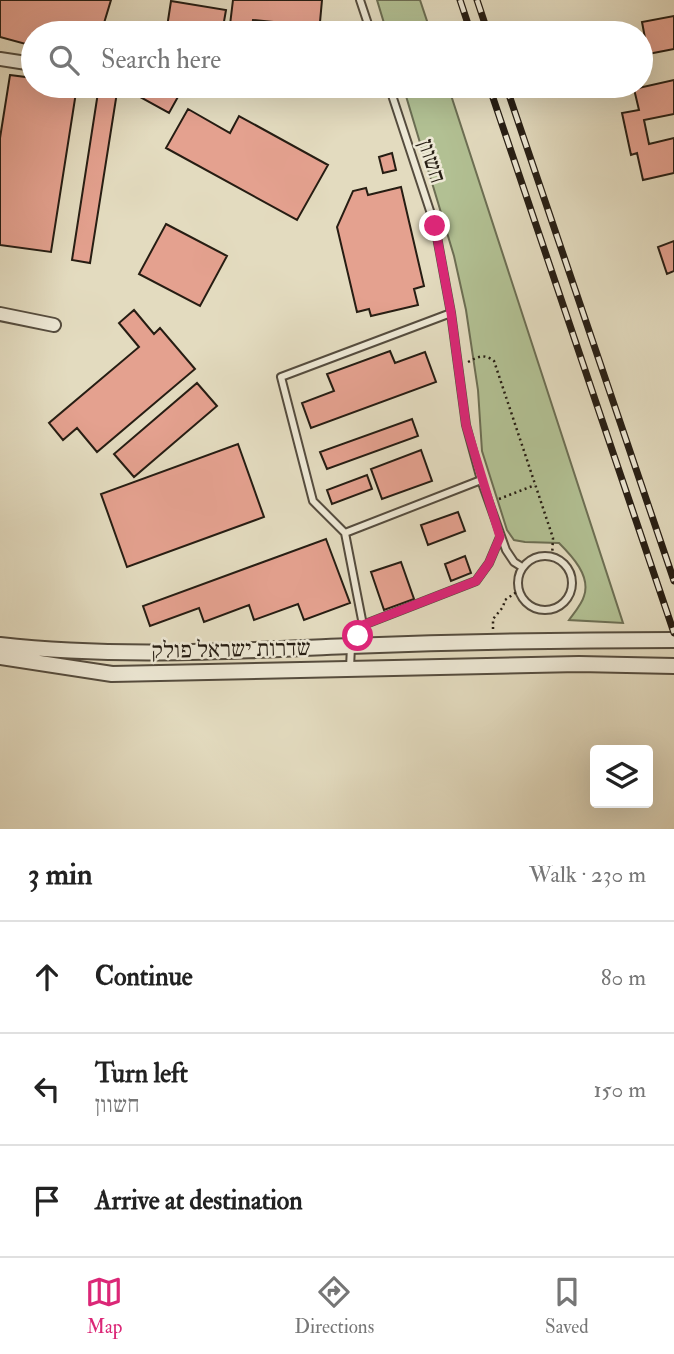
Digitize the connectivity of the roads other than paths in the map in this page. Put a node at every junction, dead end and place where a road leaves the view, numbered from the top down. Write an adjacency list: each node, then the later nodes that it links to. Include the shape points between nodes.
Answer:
1 (360, 0): 2 (lane)
2 (367, 21)
3 (0, 59): 4 (street)
4 (21, 62)
5 (393, 98): 6 (lane, חשוון, via 435,226)
6 (451, 313): 9 (lane, חשוון, via 466,425); 10 (lane, via 281,377 313,501)
7 (0, 314): 8 (street)
8 (54, 325)
9 (481, 480): 10 (lane); 11 (lane, חשוון)
10 (345, 533): 13 (lane)
11 (500, 537): 12 (lane, חשוון); 13 (lane, via 476,581)
12 (522, 568): 12 (lane, via 534,558 552,557 562,562 572,585 564,602 547,610 529,606 518,591)
13 (363, 625): 16 (lane)
14 (674, 640): 16 (street, שדרות ישראל פולק)
15 (0, 645): 16 (street, שדרות ישראל פולק, via 41,650 221,652)
16 (351, 646): 19 (lane)
17 (0, 657): 19 (street, שדרות ישראל פולק, via 112,674)
18 (674, 666): 19 (street, שדרות ישראל פולק)
19 (350, 668)

